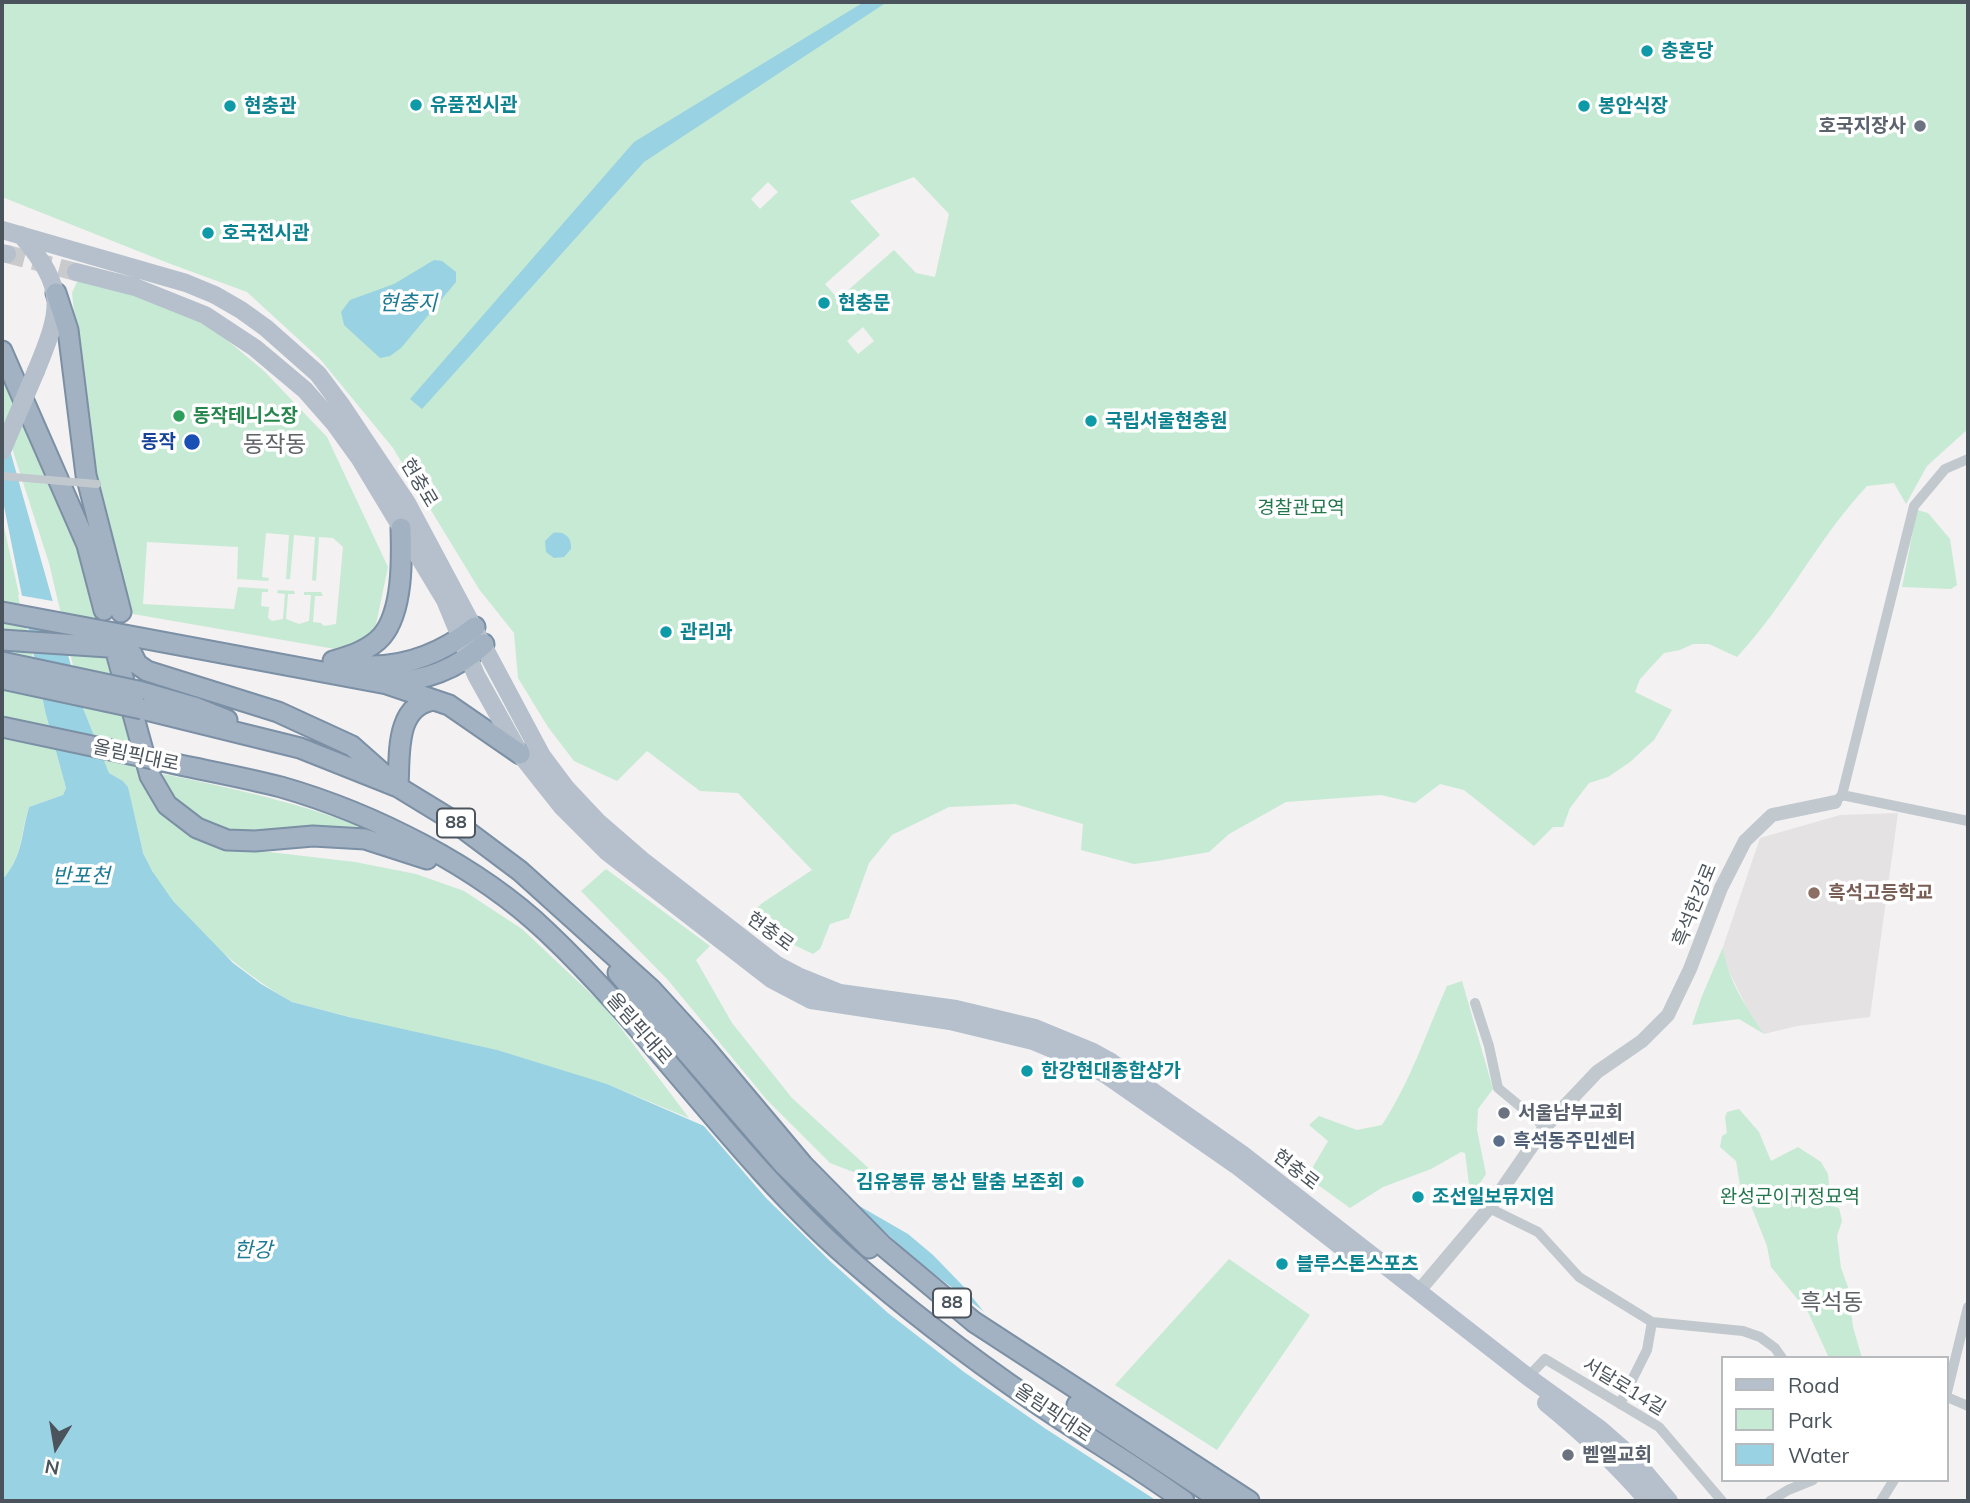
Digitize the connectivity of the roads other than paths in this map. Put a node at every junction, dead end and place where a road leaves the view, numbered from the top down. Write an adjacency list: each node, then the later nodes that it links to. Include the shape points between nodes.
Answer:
1 (2, 230): 2 (main road, 현충로)
2 (21, 235): 4 (main road, via 46,266); 14 (main road, 현충로, via 215,295 290,348 318,374 374,450 407,503)
3 (76, 272): 10 (main road, 현충로, via 135,286 205,315 278,365 334,423)
4 (56, 293): 5 (highway, via 68,330 86,475 113,611); 6 (main road, bridge, via 54,329)
5 (2, 351)
6 (2, 451)
7 (1968, 458): 28 (street, via 1945,469 1913,506)
8 (2, 476): 9 (street, bridge)
9 (97, 484)
10 (401, 528): 14 (main road, 현충로, via 452,611); 20 (highway, via 401,579 383,635 355,654)
11 (2, 601): 13 (highway)
12 (2, 612): 13 (highway)
13 (85, 624): 17 (highway); 20 (highway)
14 (473, 636): 18 (highway); 20 (highway, via 411,663 360,667); 35 (main road, 현충로, via 532,740 566,788 597,821 686,896 777,965 840,993 956,1009 1035,1028 1091,1051 1242,1154)
15 (2, 640): 16 (highway)
16 (117, 651): 17 (highway); 27 (highway, via 147,671 278,712 352,746); 30 (highway, via 149,776 167,805 197,828 228,840 365,839 418,855)
17 (214, 653): 22 (highway)
18 (469, 659): 22 (highway, via 429,678); 26 (main road, 현충로)
19 (2, 662): 23 (highway, 올림픽대로 / 88, bridge)
20 (332, 662)
21 (2, 679): 23 (highway, 올림픽대로 / 88, bridge)
22 (387, 684): 24 (highway)
23 (140, 700): 27 (highway, 올림픽대로 / 88, via 300,748)
24 (435, 700): 26 (highway); 27 (highway, via 417,706 401,733)
25 (2, 727): 30 (highway, 올림픽대로 / 88, bridge, via 279,787 334,804 390,827)
26 (520, 754): 49 (main road, 현충로, via 562,807 607,852 771,979 811,1000 950,1021 1033,1041 1105,1074 1236,1165 1512,1376 1593,1441)
27 (398, 787): 32 (highway, 올림픽대로 / 88, via 452,820 569,912 651,989)
28 (1839, 798): 29 (street); 33 (street, 흑석한강로, via 1772,814 1745,841 1668,1015 1642,1041 1597,1072)
29 (1968, 821)
30 (494, 889): 46 (highway, 올림픽대로 / 88, via 546,930 604,990 768,1180 845,1256 970,1356)
31 (1475, 1003): 33 (street, via 1498,1088)
32 (698, 1052): 47 (highway, 올림픽대로 / 88, via 784,1165 910,1285 985,1343); 48 (highway, 올림픽대로 / 88, via 882,1245 974,1322)
33 (1545, 1127): 34 (street, 흑석한강로)
34 (1489, 1208): 35 (street, 흑석한강로); 37 (street, via 1538,1232 1579,1277)
35 (1418, 1292): 39 (main road, 현충로)
36 (1968, 1307): 40 (street)
37 (1652, 1322): 38 (street, via 1743,1331 1760,1337); 42 (street, via 1647,1350)
38 (1781, 1356)
39 (1528, 1377): 42 (street, 서달로14길, via 1545,1359); 50 (main road, 현충로, via 1633,1458)
40 (1949, 1386)
41 (1949, 1395): 43 (street)
42 (1620, 1404): 51 (street, 서달로14길, via 1659,1427)
43 (1968, 1406)
44 (1808, 1482): 52 (street)
45 (1893, 1482): 53 (street)
46 (1184, 1501)
47 (1222, 1501)
48 (1249, 1501)
49 (1648, 1501)
50 (1669, 1501)
51 (1723, 1501)
52 (1770, 1501)
53 (1881, 1501)

